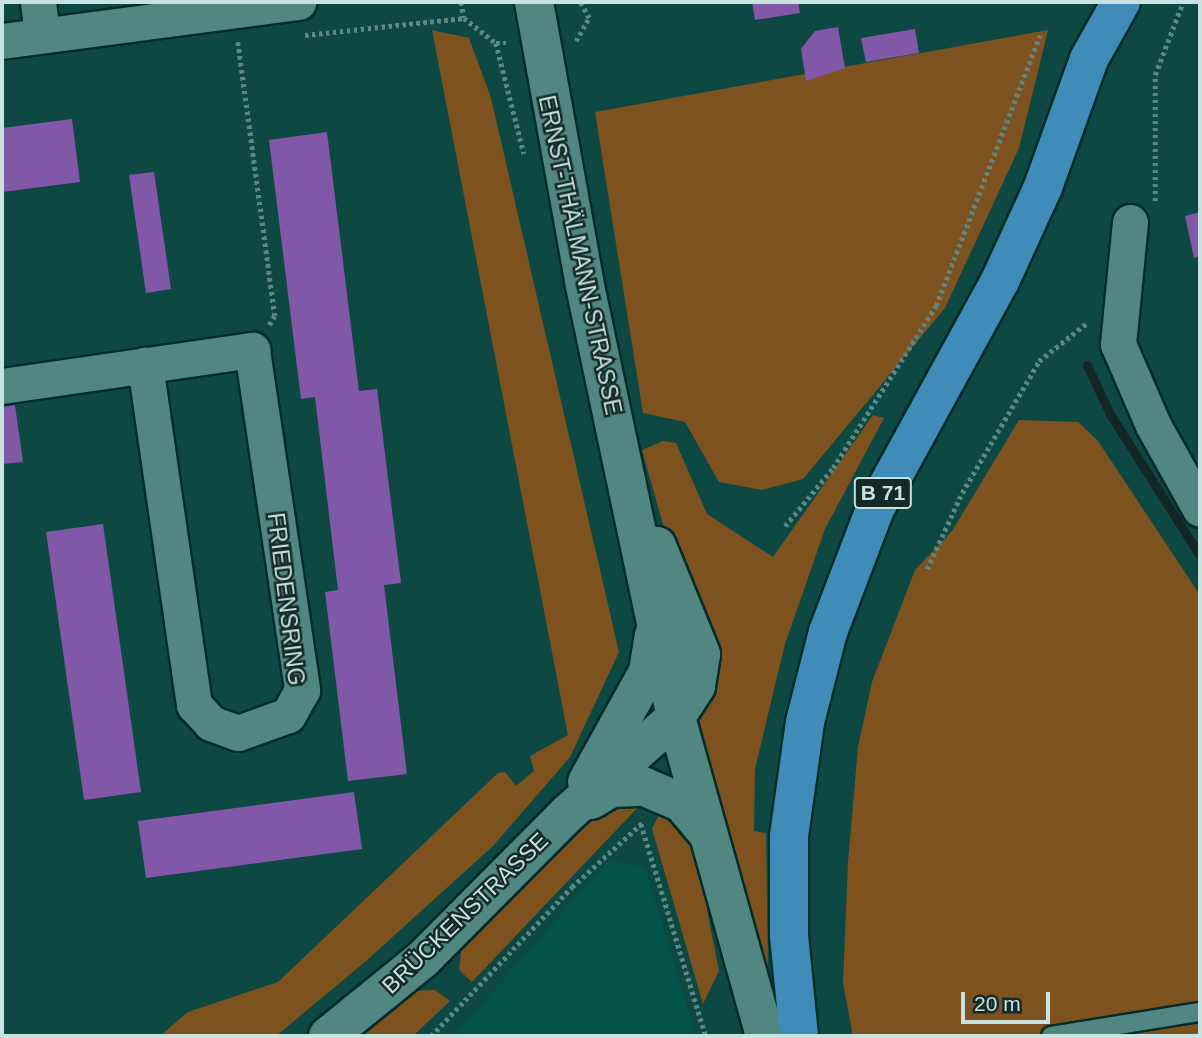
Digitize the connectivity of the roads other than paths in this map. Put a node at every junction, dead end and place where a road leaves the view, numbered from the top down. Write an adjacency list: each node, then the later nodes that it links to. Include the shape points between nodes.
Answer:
1 (298, 2): 5 (street)
2 (534, 2): 12 (main road, ERNST-THÄLMANN-STRASSE, via 584,281)
3 (1090, 2): 8 (main road, B 71)
4 (1121, 2): 8 (main road, B 71)
5 (176, 10): 6 (street)
6 (40, 19): 7 (street)
7 (2, 41)
8 (1089, 59): 21 (main road, B 71, via 1043,187 1000,281 875,509 828,632 805,722 789,836 789,936)
9 (1130, 222): 13 (street, via 1116,317 1118,344)
10 (145, 365): 10 (street, FRIEDENSRING, via 252,349 302,690 288,715 238,733 211,723 194,705); 11 (street)
11 (2, 386)
12 (636, 507): 14 (main road, ERNST-THÄLMANN-STRASSE); 15 (main road, ERNST-THÄLMANN-STRASSE, via 667,565 701,654 696,687)
13 (1200, 509)
14 (657, 623): 15 (main road, ERNST-THÄLMANN-STRASSE); 16 (main road, BRÜCKENSTRASSE, via 648,672)
15 (671, 722): 16 (main road, BRÜCKENSTRASSE); 17 (main road, ERNST-THÄLMANN-STRASSE)
16 (567, 814): 17 (main road, via 611,788 632,785 682,803); 19 (main road, BRÜCKENSTRASSE, via 423,959)
17 (705, 830): 20 (main road, ERNST-THÄLMANN-STRASSE)
18 (1200, 1012): 22 (lane)
19 (328, 1036)
20 (765, 1036)
21 (799, 1036)
22 (1051, 1036)

